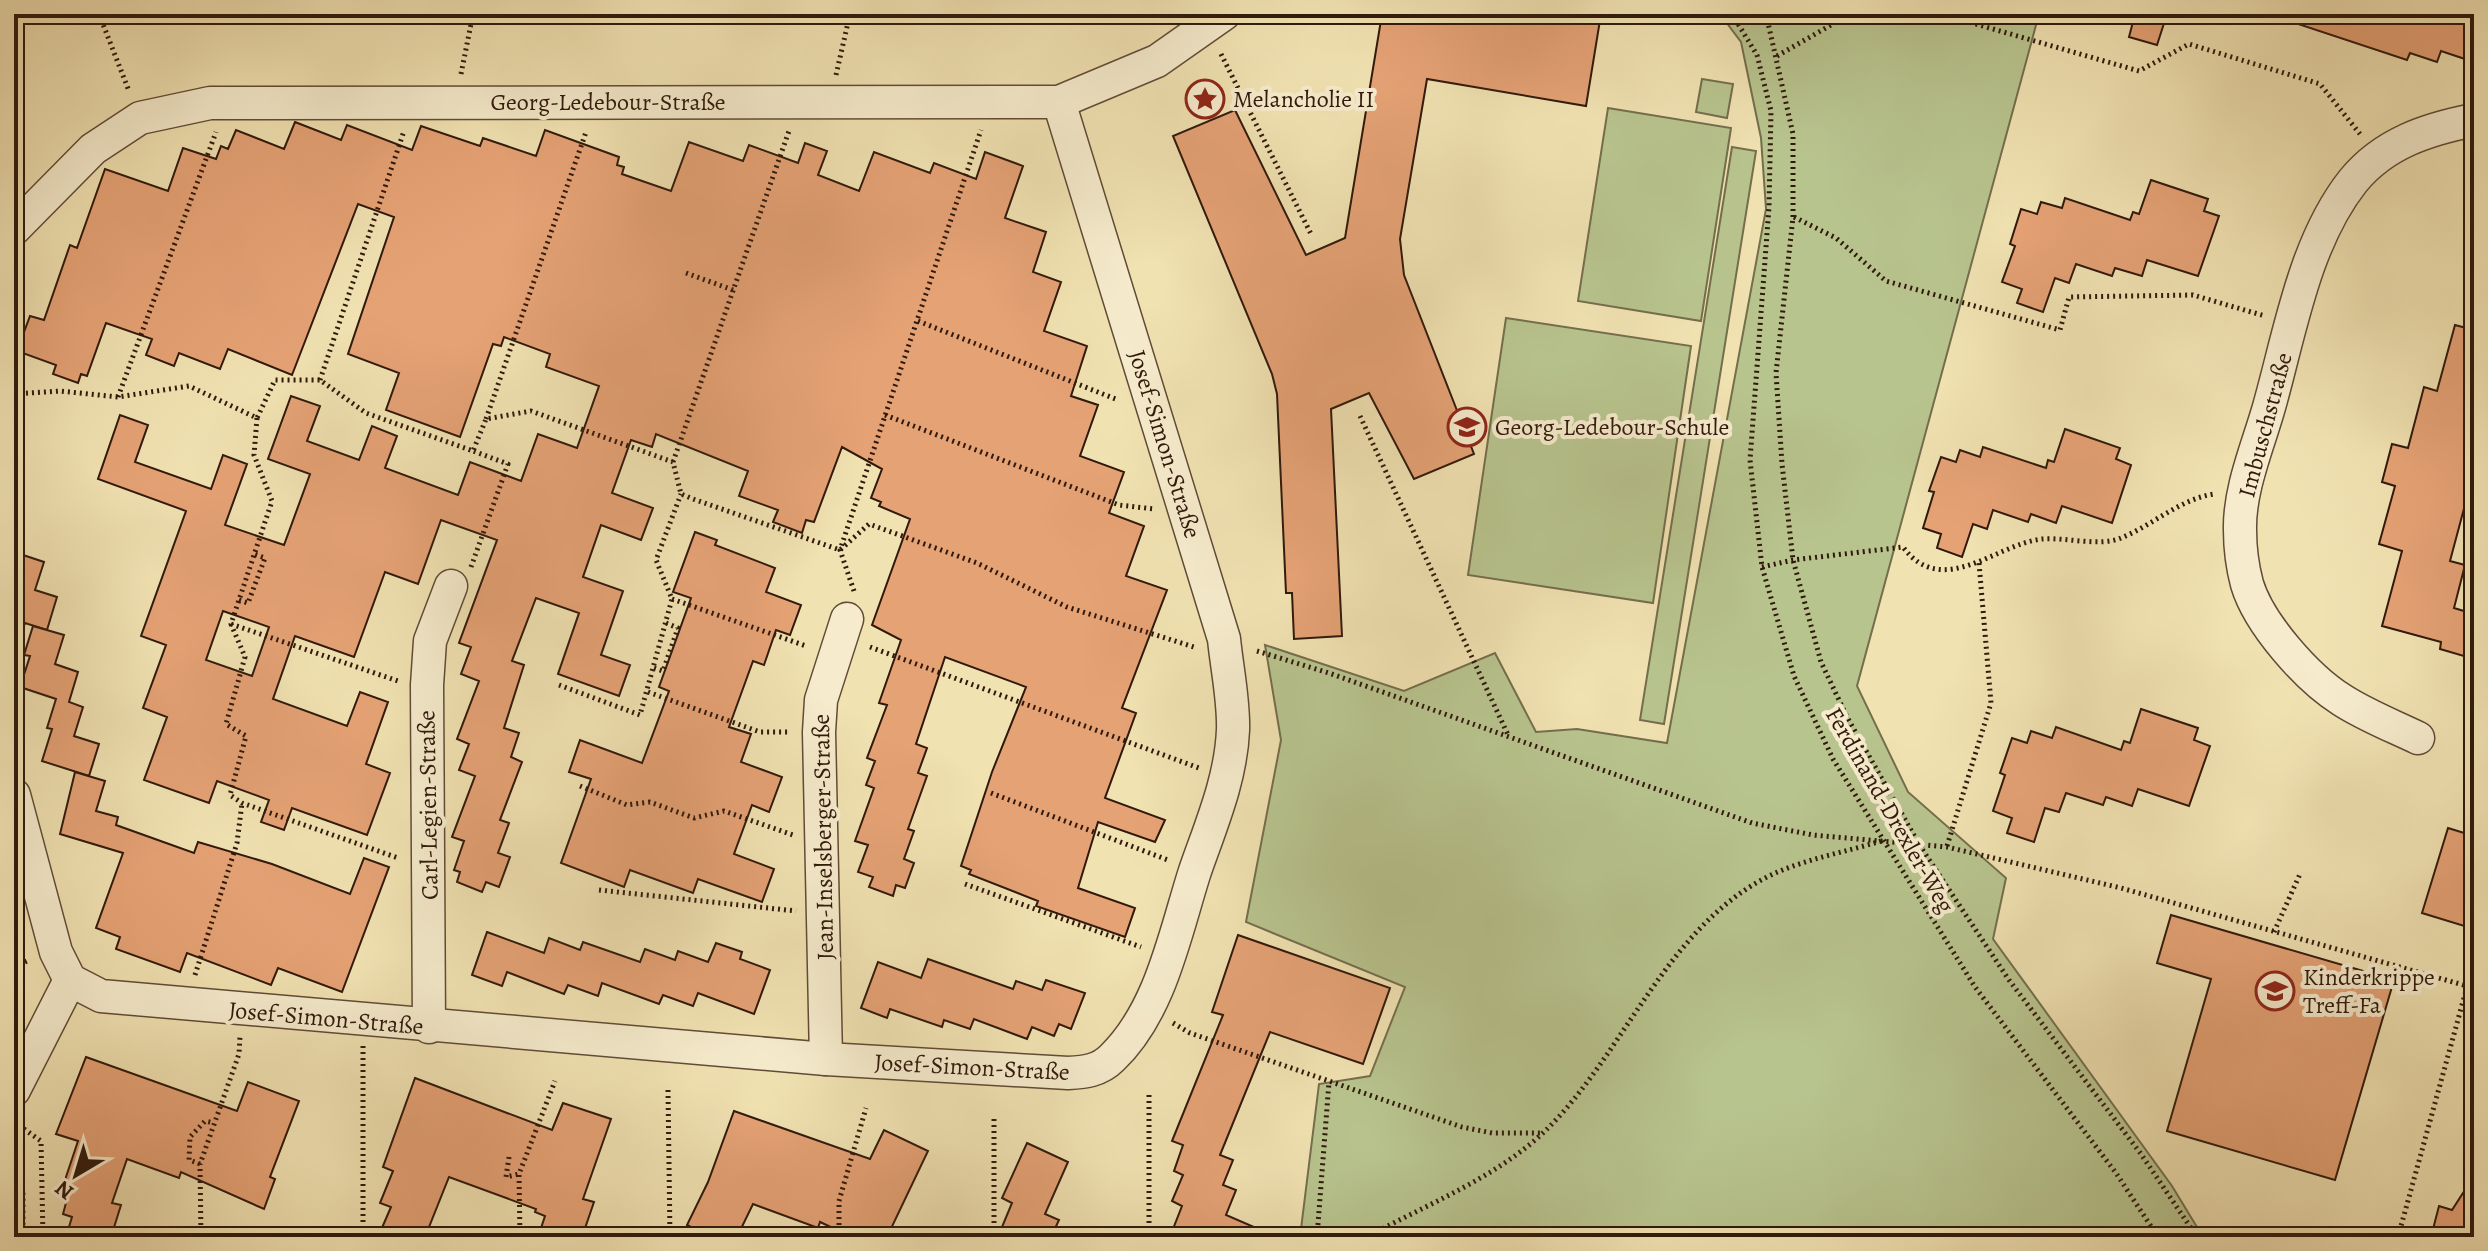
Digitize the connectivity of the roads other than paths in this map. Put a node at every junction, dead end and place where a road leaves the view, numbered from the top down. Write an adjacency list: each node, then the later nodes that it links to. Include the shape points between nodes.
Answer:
1 (1216, 21): 2 (street, Georg-Ledebour-Straße, via 1124,77)
2 (1059, 102): 4 (street, Georg-Ledebour-Straße, via 227,101 140,118 93,149); 11 (street, Josef-Simon-Straße, via 1224,639 1233,729 1226,778 1148,1008 1111,1060 1091,1071)
3 (2474, 120): 7 (street, Imbuschstraße, via 2409,137 2379,156 2335,206 2292,324 2246,488 2240,530 2247,584 2265,622 2299,662 2340,699)
4 (14, 229)
5 (451, 586): 10 (street, Carl-Legien-Straße, via 430,641 427,685)
6 (840, 637): 11 (street, Jean-Inselsberger-Straße, via 821,700 819,732)
7 (2418, 738)
8 (14, 795): 9 (street, via 56,952)
9 (70, 980): 10 (street, Josef-Simon-Straße, via 101,996); 12 (street)
10 (429, 1027): 11 (street, Josef-Simon-Straße)
11 (826, 1059)
12 (14, 1090)

